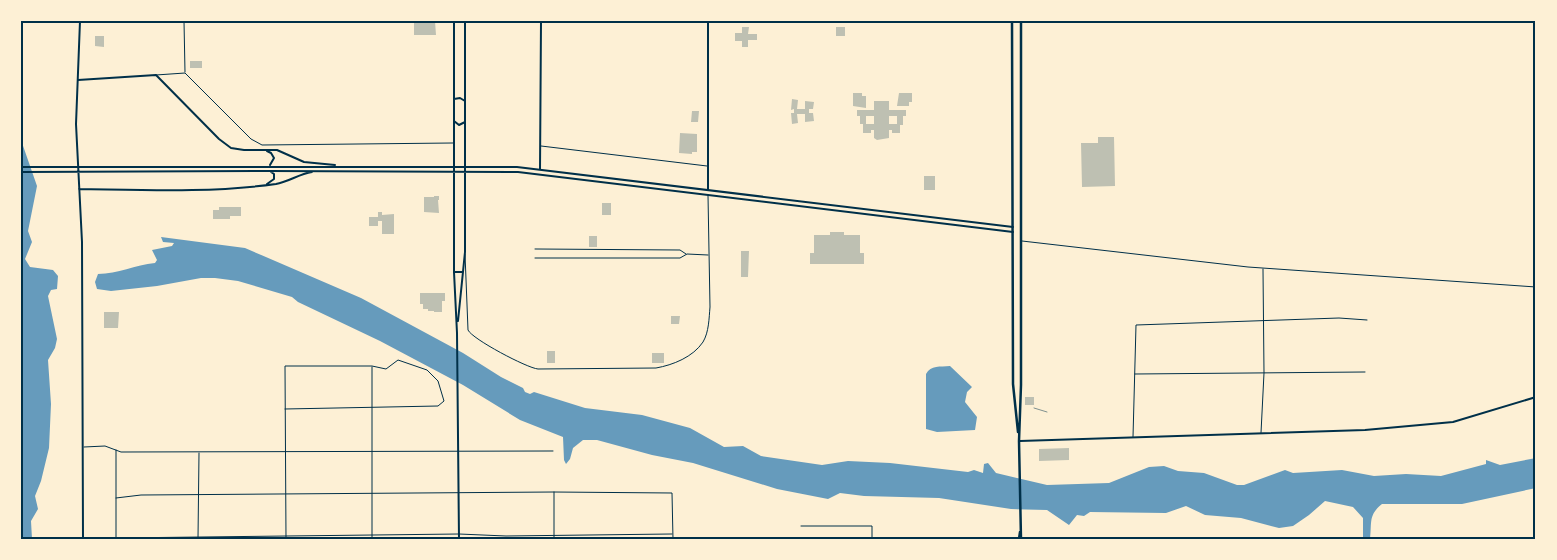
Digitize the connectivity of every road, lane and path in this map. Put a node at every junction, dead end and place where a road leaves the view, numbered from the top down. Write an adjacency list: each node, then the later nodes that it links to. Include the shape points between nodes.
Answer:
1 (80, 21): 11 (main road)
2 (184, 21): 9 (street)
3 (454, 21): 12 (main road)
4 (465, 21): 13 (main road)
5 (541, 21): 19 (main road)
6 (708, 21): 25 (main road)
7 (1012, 21): 14 (main road)
8 (1021, 21): 15 (main road)
9 (185, 73): 10 (street); 18 (street, via 262,145)
10 (156, 75): 11 (main road); 20 (main road, via 226,145 236,150)
11 (78, 80): 35 (main road, via 76,124)
12 (454, 99): 13 (main road); 16 (main road)
13 (465, 101): 17 (main road)
14 (1013, 106): 15 (main road); 38 (main road)
15 (1021, 106): 39 (main road)
16 (454, 121): 17 (main road, via 459,126); 18 (main road)
17 (466, 122): 24 (main road)
18 (454, 143): 23 (main road)
19 (541, 146): 25 (street); 27 (main road)
20 (265, 150): 21 (main road, via 273,155); 22 (main road, via 283,152 304,162)
21 (270, 166): 22 (main road); 26 (main road)
22 (340, 166): 23 (main road)
23 (454, 166): 24 (main road); 30 (main road)
24 (466, 166): 27 (main road); 31 (main road)
25 (708, 166): 36 (main road)
26 (21, 167)
27 (540, 169): 33 (main road); 36 (main road)
28 (269, 171): 29 (main road); 32 (main road); 34 (main road, via 274,176 273,181)
29 (318, 171): 30 (main road); 34 (main road, via 285,182)
30 (454, 171): 31 (main road); 48 (main road)
31 (466, 171): 33 (main road); 43 (main road)
32 (21, 172)
33 (540, 174): 37 (main road)
34 (266, 184): 35 (main road, via 201,190)
35 (80, 189): 70 (main road)
36 (708, 190): 37 (main road); 38 (main road)
37 (708, 194): 40 (main road); 45 (street)
38 (1013, 227): 39 (main road); 40 (main road)
39 (1021, 230): 40 (main road); 41 (main road)
40 (1013, 232): 64 (main road, via 1013,384)
41 (1021, 241): 47 (street); 65 (main road)
42 (535, 249): 44 (street, via 680,250)
43 (465, 252): 49 (main road); 52 (street)
44 (687, 254): 45 (street); 46 (street, via 680,258)
45 (709, 255): 52 (street, via 710,307 703,342 682,360 656,368 529,367 469,333)
46 (534, 258)
47 (1263, 268): 50 (street); 54 (street)
48 (454, 272): 49 (main road); 55 (main road)
49 (464, 272): 51 (main road)
50 (1536, 287)
51 (460, 292): 52 (street, via 464,289); 55 (main road)
52 (468, 292)
53 (1367, 320): 54 (street)
54 (1264, 321): 58 (street); 59 (street, via 1136,325)
55 (457, 333): 72 (main road)
56 (372, 366): 61 (street); 61 (street, via 386,369 398,360 427,370 438,381 444,401 438,406); 63 (street, via 285,366)
57 (1365, 372): 58 (street)
58 (1264, 373): 59 (street); 67 (street)
59 (1135, 374): 68 (street)
60 (1536, 397): 67 (main road, via 1440,425)
61 (372, 408): 63 (street); 74 (street)
62 (1034, 408): 66 (path)
63 (285, 409): 73 (street)
64 (1016, 411): 65 (main road); 69 (main road)
65 (1020, 412): 69 (main road)
66 (1047, 412)
67 (1261, 434): 68 (main road)
68 (1133, 437): 69 (main road)
69 (1019, 441): 96 (main road)
70 (83, 447): 71 (street); 91 (main road)
71 (116, 449): 76 (street, via 122,452); 82 (street)
72 (459, 450): 74 (street); 75 (street); 78 (main road)
73 (285, 451): 74 (street); 76 (street); 79 (street)
74 (372, 451): 80 (street)
75 (553, 451)
76 (199, 452): 81 (street)
77 (554, 492): 78 (street); 85 (street, via 672,493); 86 (street)
78 (458, 493): 80 (street); 84 (main road)
79 (286, 494): 80 (street); 81 (street); 87 (street)
80 (372, 494): 90 (street)
81 (199, 495): 82 (street); 89 (street)
82 (116, 498): 88 (street)
83 (801, 526): 95 (street, via 872,526)
84 (459, 534): 86 (street); 90 (street); 92 (main road)
85 (673, 534): 86 (street); 94 (street)
86 (554, 535): 93 (street)
87 (286, 537): 89 (street); 90 (street)
88 (116, 538): 89 (street)
89 (198, 538)
90 (372, 538)
91 (83, 539)
92 (459, 539)
93 (554, 539)
94 (673, 539)
95 (872, 539)
96 (1020, 539)

